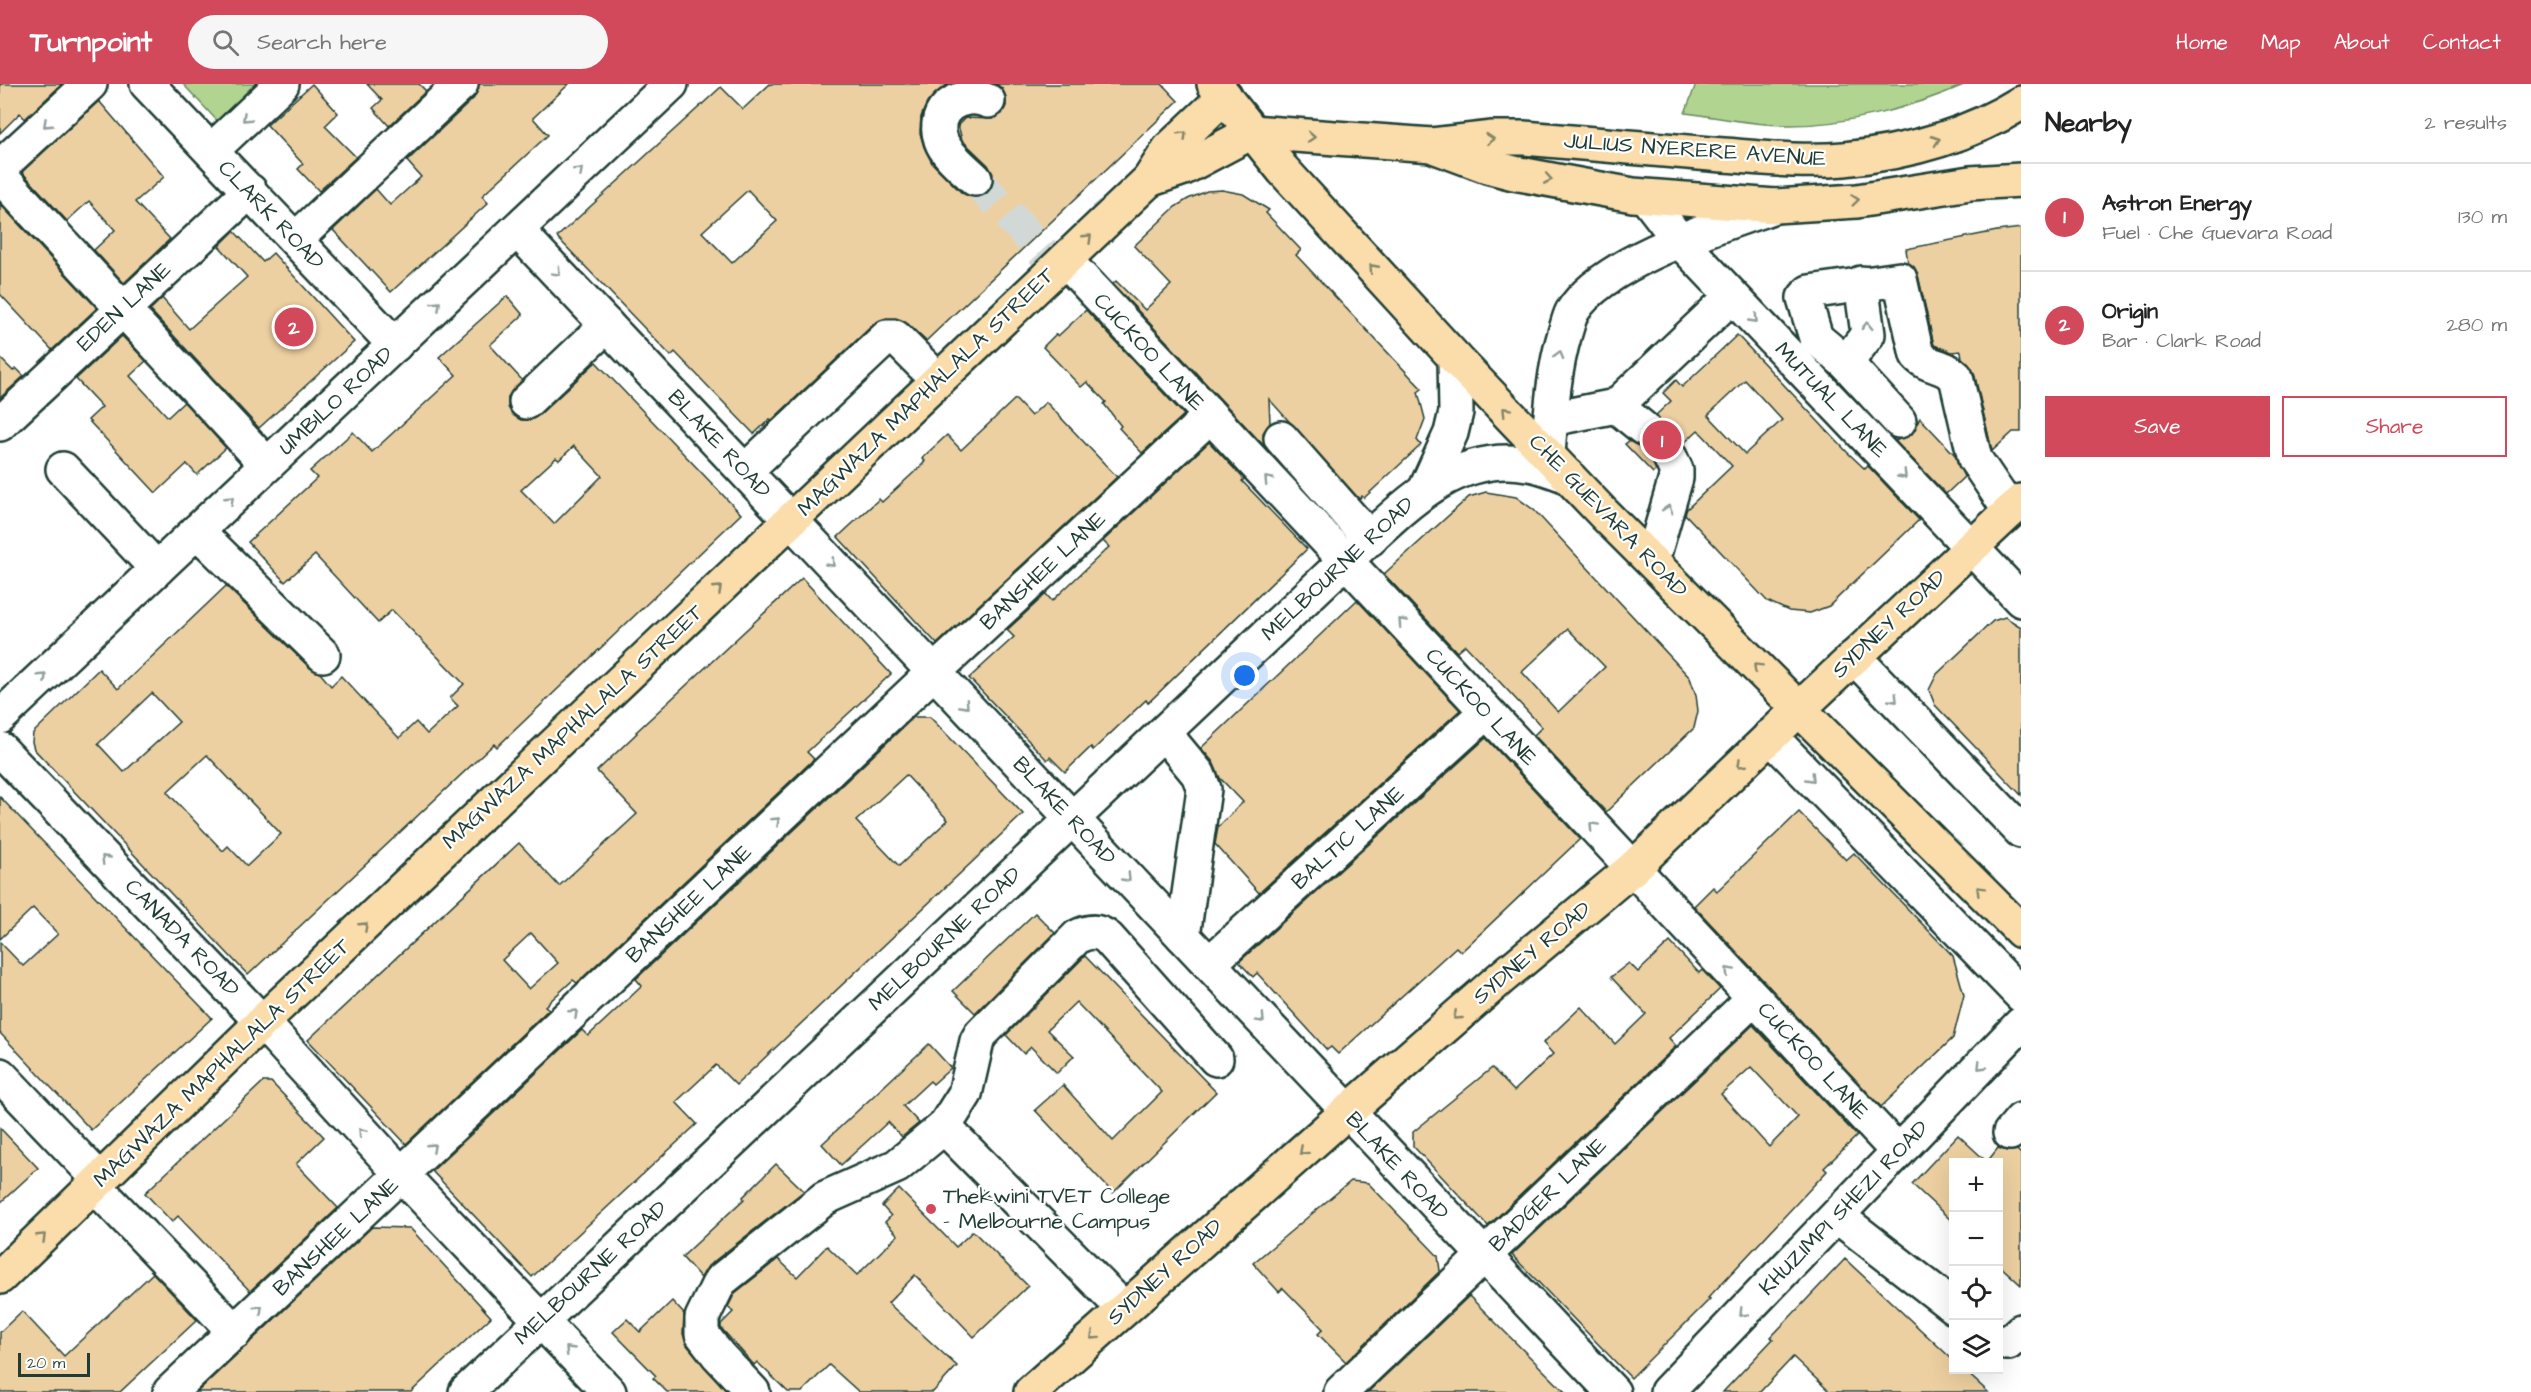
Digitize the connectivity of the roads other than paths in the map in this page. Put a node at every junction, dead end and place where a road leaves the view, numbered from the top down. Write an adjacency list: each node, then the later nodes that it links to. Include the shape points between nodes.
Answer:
1 (90, 84): 13 (street, one-way to 13)
2 (147, 84): 11 (street, CLARK ROAD)
3 (282, 84): 11 (street, one-way to 11)
4 (461, 84): 22 (street)
5 (671, 84): 21 (street, UMBILO ROAD, one-way to 5)
6 (1225, 88): 9 (main road, CHE GUEVARA ROAD); 16 (main road, MAGWAZA MAPHALALA STREET, one-way to 6, via 1169,149)
7 (988, 101): 15 (street, via 956,100 941,115 938,125 941,141)
8 (2021, 103): 12 (main road, JULIUS NYERERE AVENUE, one-way to 8, via 1976,126)
9 (1252, 132): 10 (main road, one-way to 10); 16 (main road, MAGWAZA MAPHALALA STREET, via 1184,168); 30 (main road, CHE GUEVARA ROAD, one-way to 9)
10 (1432, 145): 12 (main road, JULIUS NYERERE AVENUE, one-way to 12, via 1524,138 1791,159 1842,159); 19 (main road, one-way to 19, via 1514,173)
11 (210, 151): 18 (street, CLARK ROAD)
12 (1895, 152): 20 (main road)
13 (0, 167)
14 (0, 176): 27 (street)
15 (975, 179)
16 (1149, 180): 24 (main road, MAGWAZA MAPHALALA STREET, one-way to 16)
17 (2021, 180): 20 (main road, one-way to 17, via 1857,201 1970,183)
18 (250, 191): 22 (street, CLARK ROAD); 27 (street, EDEN LANE)
19 (1646, 197): 20 (main road); 23 (street, MUTUAL LANE)
20 (1775, 206): 23 (street)
21 (517, 230): 28 (street, BLAKE ROAD, one-way to 28); 29 (street, UMBILO ROAD, one-way to 21)
22 (296, 239): 29 (street, CLARK ROAD)
23 (1678, 240): 26 (street, MUTUAL LANE); 36 (street, one-way to 23, via 1557,362 1571,313 1592,288)
24 (1065, 260): 32 (main road, MAGWAZA MAPHALALA STREET); 35 (street, CUCKOO LANE)
25 (1861, 283): 31 (street, one-way to 25, via 1868,334); 31 (street, via 1812,291 1804,298 1816,338); 47 (street, via 1900,279 1917,355 1956,377 1975,459)
26 (1732, 296): 34 (street); 51 (street, MUTUAL LANE, one-way to 51)
27 (123, 307): 38 (street, EDEN LANE); 42 (street)
28 (607, 325): 33 (street); 45 (street, BLAKE ROAD)
29 (395, 345): 42 (street, UMBILO ROAD)
30 (1455, 358): 43 (main road, CHE GUEVARA ROAD, one-way to 30); 46 (street, MELBOURNE ROAD, via 1456,412 1451,433)
31 (1846, 363): 37 (street)
32 (938, 380): 45 (street, via 896,337 887,337); 48 (main road, MAGWAZA MAPHALALA STREET)
33 (525, 402)
34 (1616, 406): 36 (street); 39 (street)
35 (1209, 417): 52 (street, CUCKOO LANE, one-way to 35); 58 (street, BANSHEE LANE)
36 (1551, 418): 43 (street)
37 (1899, 421)
38 (0, 424)
39 (1643, 428)
40 (1281, 438): 50 (street)
41 (1670, 457): 53 (street, one-way to 41, via 1676,478)
42 (267, 465): 49 (street, UMBILO ROAD, one-way to 42)
43 (1558, 465): 46 (street, MELBOURNE ROAD, via 1496,462 1467,467); 53 (main road, CHE GUEVARA ROAD)
44 (63, 469): 54 (street)
45 (745, 471): 48 (street, BLAKE ROAD)
46 (1426, 488): 50 (street, MELBOURNE ROAD)
47 (2016, 506): 51 (main road, SYDNEY ROAD)
48 (792, 520): 58 (street, BLAKE ROAD, one-way to 58); 73 (main road, MAGWAZA MAPHALALA STREET, one-way to 48)
49 (197, 531): 54 (street, UMBILO ROAD); 56 (street)
50 (1370, 539): 52 (street, MELBOURNE ROAD)
51 (1971, 546): 55 (street, MUTUAL LANE); 57 (main road, SYDNEY ROAD)
52 (1345, 561): 60 (street, CUCKOO LANE, one-way to 52); 62 (street, MELBOURNE ROAD)
53 (1652, 561): 59 (main road, CHE GUEVARA ROAD, one-way to 53)
54 (157, 569): 61 (street, UMBILO ROAD, one-way to 54)
55 (2021, 600)
56 (323, 655)
57 (1854, 657): 59 (main road, SYDNEY ROAD); 66 (street, one-way to 66)
58 (934, 672): 65 (street, BLAKE ROAD, one-way to 65); 79 (street, BANSHEE LANE, one-way to 58)
59 (1799, 709): 63 (main road, SYDNEY ROAD); 68 (main road, CHE GUEVARA ROAD, one-way to 59)
60 (1486, 712): 67 (street, CUCKOO LANE, one-way to 60); 70 (street, BALTIC LANE)
61 (0, 717)
62 (1164, 733): 65 (street, MELBOURNE ROAD); 69 (street, via 1198,774 1204,789)
63 (1770, 736): 67 (main road, SYDNEY ROAD, one-way to 67); 72 (street, one-way to 72)
64 (0, 749): 73 (street, CANADA ROAD, one-way to 64)
65 (1072, 820): 69 (street, BLAKE ROAD, one-way to 69); 86 (street, MELBOURNE ROAD)
66 (2021, 831)
67 (1633, 868): 71 (street, CUCKOO LANE, one-way to 67); 76 (main road, SYDNEY ROAD, one-way to 76)
68 (2021, 931)
69 (1183, 936): 70 (street, BLAKE ROAD)
70 (1210, 963): 76 (street, BLAKE ROAD, one-way to 76)
71 (1754, 998): 78 (street, CUCKOO LANE); 82 (street, BADGER LANE)
72 (2020, 1018): 78 (street, KHUZIMPI SHEZI ROAD, one-way to 78)
73 (262, 1022): 79 (street, CANADA ROAD, one-way to 73); 80 (main road, MAGWAZA MAPHALALA STREET)
74 (1216, 1059): 77 (street, via 1108,938 1102,933 1084,933 981,1034 964,1094)
75 (0, 1075): 80 (street)
76 (1347, 1112): 82 (street, BLAKE ROAD); 85 (main road, SYDNEY ROAD, one-way to 85)
77 (944, 1128): 85 (street); 93 (street, via 897,1166 825,1198 720,1281 702,1318 702,1334)
78 (1898, 1152): 81 (street, KHUZIMPI SHEZI ROAD)
79 (402, 1175): 86 (street, CANADA ROAD); 88 (street, BANSHEE LANE, one-way to 79)
80 (98, 1184): 83 (main road, MAGWAZA MAPHALALA STREET, one-way to 80); 88 (street)
81 (1837, 1216): 84 (street); 97 (street, KHUZIMPI SHEZI ROAD, one-way to 97)
82 (1483, 1257): 95 (street, BADGER LANE); 96 (street, BLAKE ROAD)
83 (0, 1277)
84 (1949, 1304)
85 (1124, 1309): 94 (main road, SYDNEY ROAD, one-way to 94)
86 (541, 1320): 91 (street, MELBOURNE ROAD); 92 (street, CANADA ROAD, one-way to 86)
87 (2021, 1331): 89 (street, via 2008,1343)
88 (235, 1332): 90 (street, BANSHEE LANE)
89 (2003, 1342)
90 (171, 1392)
91 (466, 1392)
92 (609, 1392)
93 (753, 1392)
94 (1031, 1392)
95 (1341, 1392)
96 (1613, 1392)
97 (1667, 1392)

